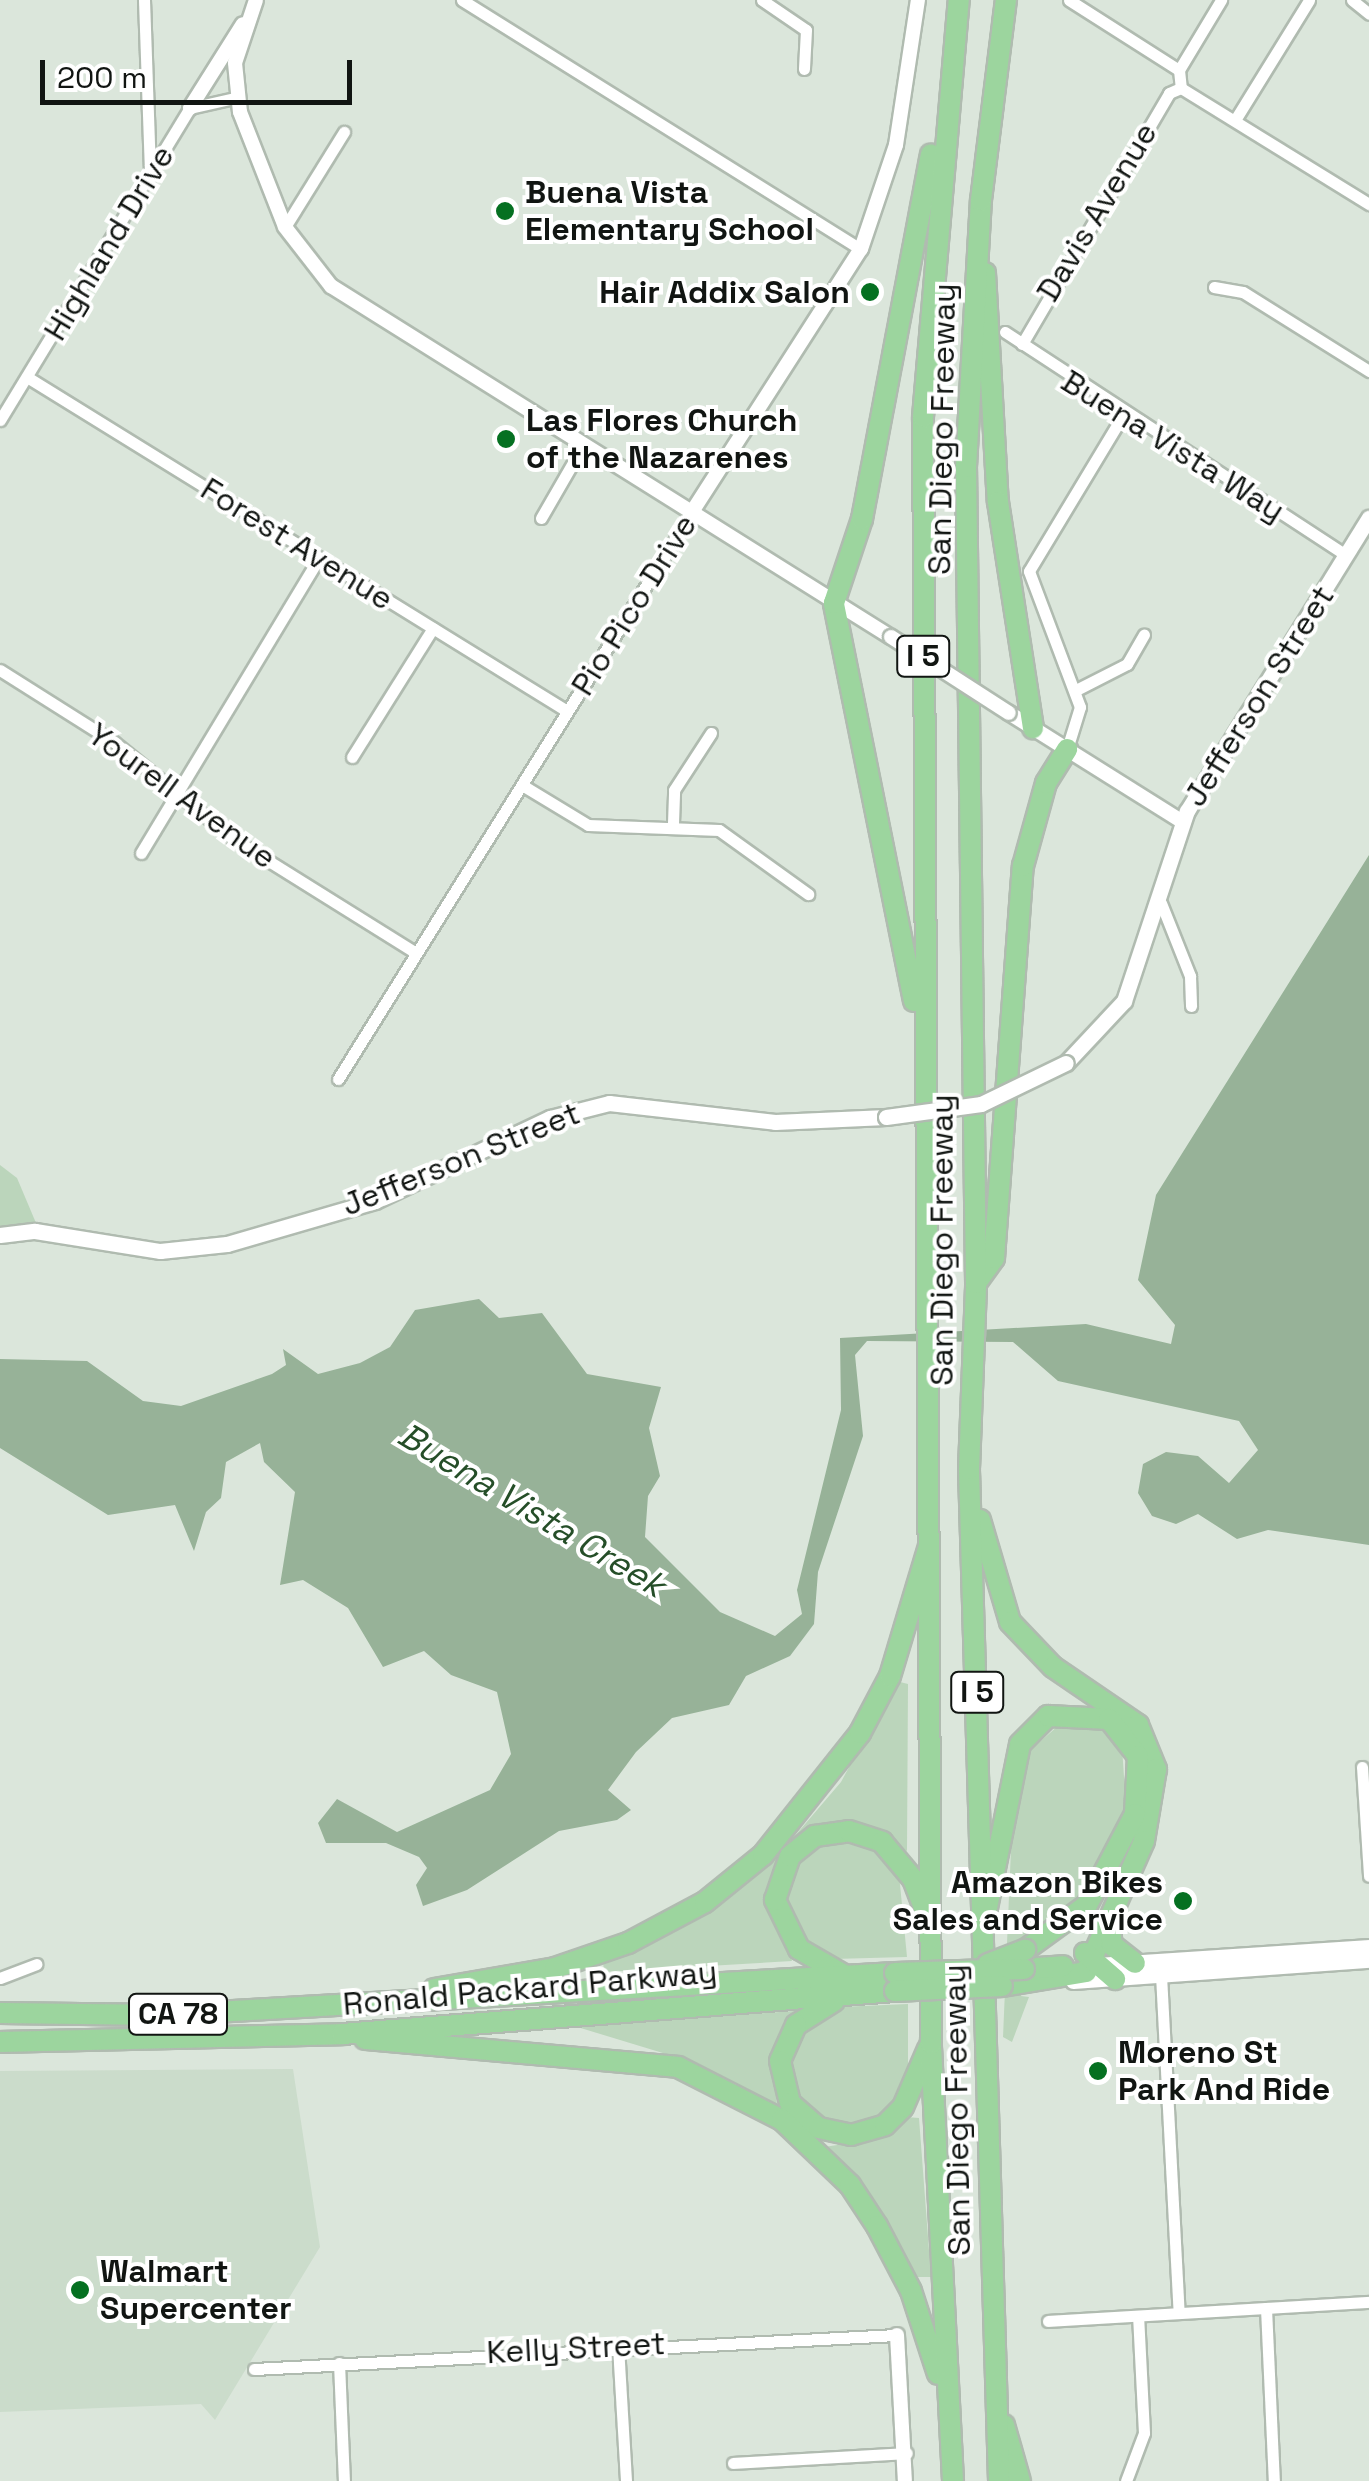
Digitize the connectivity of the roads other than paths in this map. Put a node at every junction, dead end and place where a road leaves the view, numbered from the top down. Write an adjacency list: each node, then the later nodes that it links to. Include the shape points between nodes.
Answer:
1 (144, 0): 21 (street)
2 (462, 0): 25 (street)
3 (762, 0): 13 (street, via 806,30)
4 (918, 0): 25 (street, Pio Pico Drive, via 896,145)
5 (959, 0): 17 (highway, San Diego Freeway / I 5)
6 (1006, 0): 22 (highway, San Diego Freeway / I 5)
7 (1069, 0): 14 (street)
8 (1221, 0): 14 (street)
9 (1309, 0): 19 (street)
10 (1352, 0): 12 (street)
11 (254, 6): 16 (street, via 235,63); 18 (street)
12 (1369, 14)
13 (804, 69)
14 (1179, 70): 15 (street)
15 (1182, 88): 19 (street); 28 (street, Davis Avenue, via 1159,110)
16 (238, 96): 18 (street, Highland Drive); 24 (street)
17 (946, 99): 39 (highway, via 862,519); 58 (highway, San Diego Freeway / I 5, via 923,417)
18 (190, 108): 21 (street, Highland Drive)
19 (1235, 120): 23 (street)
20 (344, 132): 24 (street)
21 (150, 176): 30 (street, Highland Drive)
22 (981, 200): 45 (highway, via 998,502); 61 (highway, San Diego Freeway / I 5, via 966,467)
23 (1369, 204)
24 (285, 227): 33 (street, via 353,303)
25 (862, 249): 34 (street, Pio Pico Drive)
26 (1214, 287): 29 (street, via 1243,292)
27 (1005, 332): 28 (street, Buena Vista Way)
28 (1022, 344): 31 (street, Buena Vista Way)
29 (1369, 372)
30 (27, 377): 32 (street, Highland Drive); 38 (street, Forest Avenue)
31 (1123, 415): 37 (street, Buena Vista Way); 43 (street, via 1029,571)
32 (0, 420)
33 (582, 447): 34 (street); 35 (street)
34 (690, 515): 39 (street); 44 (street, Pio Pico Drive)
35 (541, 518)
36 (1369, 518): 37 (main road, Jefferson Street)
37 (1346, 555): 51 (main road, Jefferson Street)
38 (319, 558): 40 (street, Forest Avenue); 50 (street)
39 (834, 603): 45 (street, bridge); 58 (highway)
40 (433, 628): 44 (street, Forest Avenue); 48 (street)
41 (1144, 634): 43 (street, via 1128,664)
42 (0, 670): 50 (street, Yourell Avenue, via 114,742)
43 (1076, 690): 47 (street)
44 (567, 711): 49 (street, Pio Pico Drive)
45 (1033, 728): 47 (street)
46 (712, 733): 52 (street, via 674,790)
47 (1067, 749): 51 (street); 61 (highway, via 1046,783 1024,866 994,1258)
48 (352, 757)
49 (522, 784): 52 (street, via 588,825); 56 (street, Pio Pico Drive)
50 (174, 794): 53 (street); 56 (street, Yourell Avenue)
51 (1183, 822): 55 (main road, Jefferson Street)
52 (672, 823): 54 (street, via 719,830)
53 (141, 853)
54 (808, 894)
55 (1161, 903): 57 (street, via 1190,976); 60 (main road, Jefferson Street, bridge, via 1124,1000 1066,1063 982,1104 775,1122 609,1102 550,1118 375,1200 227,1244 160,1251 35,1231)
56 (416, 953): 59 (street, Pio Pico Drive)
57 (1191, 1006)
58 (922, 1043): 63 (highway, San Diego Freeway / I 5)
59 (338, 1079)
60 (0, 1235)
61 (976, 1284): 62 (highway, San Diego Freeway / I 5)
62 (969, 1469): 67 (highway, San Diego Freeway / I 5); 68 (highway, via 1010,1622 1053,1667 1138,1726 1154,1756 1149,1824)
63 (931, 1542): 69 (highway, San Diego Freeway / I 5); 84 (highway, via 890,1676 860,1733 793,1826 731,1883 666,1925 555,1968)
64 (1362, 1767): 66 (street)
65 (1114, 1858): 67 (highway, via 1139,1796 1138,1756 1109,1719 1048,1716 1020,1744 1011,1770 998,1886); 75 (highway, via 1085,1941); 76 (highway, via 1078,1914)
66 (1369, 1876)
67 (984, 1914): 98 (highway, San Diego Freeway / I 5)
68 (1109, 1921): 73 (highway, via 1112,1944); 75 (highway)
69 (934, 1938): 78 (highway, via 892,1850 849,1831 815,1836 782,1869 779,1918 799,1949); 88 (highway, San Diego Freeway / I 5)
70 (1369, 1947): 72 (main road)
71 (1369, 1960): 72 (main road)
72 (1229, 1962): 73 (main road); 79 (main road)
73 (1135, 1963): 75 (main road)
74 (36, 1964): 80 (street)
75 (1089, 1965): 77 (highway); 81 (highway)
76 (1024, 1968): 77 (highway); 82 (highway, Ronald Packard Parkway / CA 78, bridge); 82 (highway, Ronald Packard Parkway / CA 78, bridge)
77 (1064, 1974): 81 (main road)
78 (844, 1975): 82 (highway, Ronald Packard Parkway / CA 78); 84 (highway, Ronald Packard Parkway / CA 78)
79 (1160, 1975): 81 (main road); 91 (street)
80 (0, 1978)
81 (1115, 1978)
82 (895, 1982): 83 (highway, Ronald Packard Parkway / CA 78)
83 (858, 1994): 86 (highway, Ronald Packard Parkway / CA 78); 88 (highway, via 806,2014 784,2044 782,2086 810,2123 851,2135 885,2124 903,2107)
84 (355, 2004): 85 (highway, Ronald Packard Parkway / CA 78)
85 (0, 2013)
86 (342, 2034): 87 (highway, Ronald Packard Parkway / CA 78); 99 (highway, via 678,2067 782,2120 850,2185 899,2264)
87 (0, 2042)
88 (931, 2043): 99 (highway, San Diego Freeway / I 5)
89 (1369, 2302): 90 (street)
90 (1266, 2308): 91 (street); 109 (street)
91 (1179, 2313): 92 (street)
92 (1138, 2316): 93 (street); 108 (street, via 1144,2432)
93 (1048, 2322)
94 (897, 2335): 95 (street, Kelly Street); 100 (street)
95 (618, 2346): 96 (street, Kelly Street); 103 (street)
96 (339, 2363): 97 (street, Kelly Street); 102 (street)
97 (254, 2368)
98 (992, 2384): 106 (highway, San Diego Freeway / I 5); 107 (highway)
99 (948, 2410): 105 (highway, San Diego Freeway / I 5)
100 (907, 2453): 101 (street); 104 (street)
101 (733, 2463)
102 (344, 2481)
103 (626, 2481)
104 (905, 2481)
105 (953, 2481)
106 (999, 2481)
107 (1020, 2481)
108 (1126, 2481)
109 (1274, 2481)

